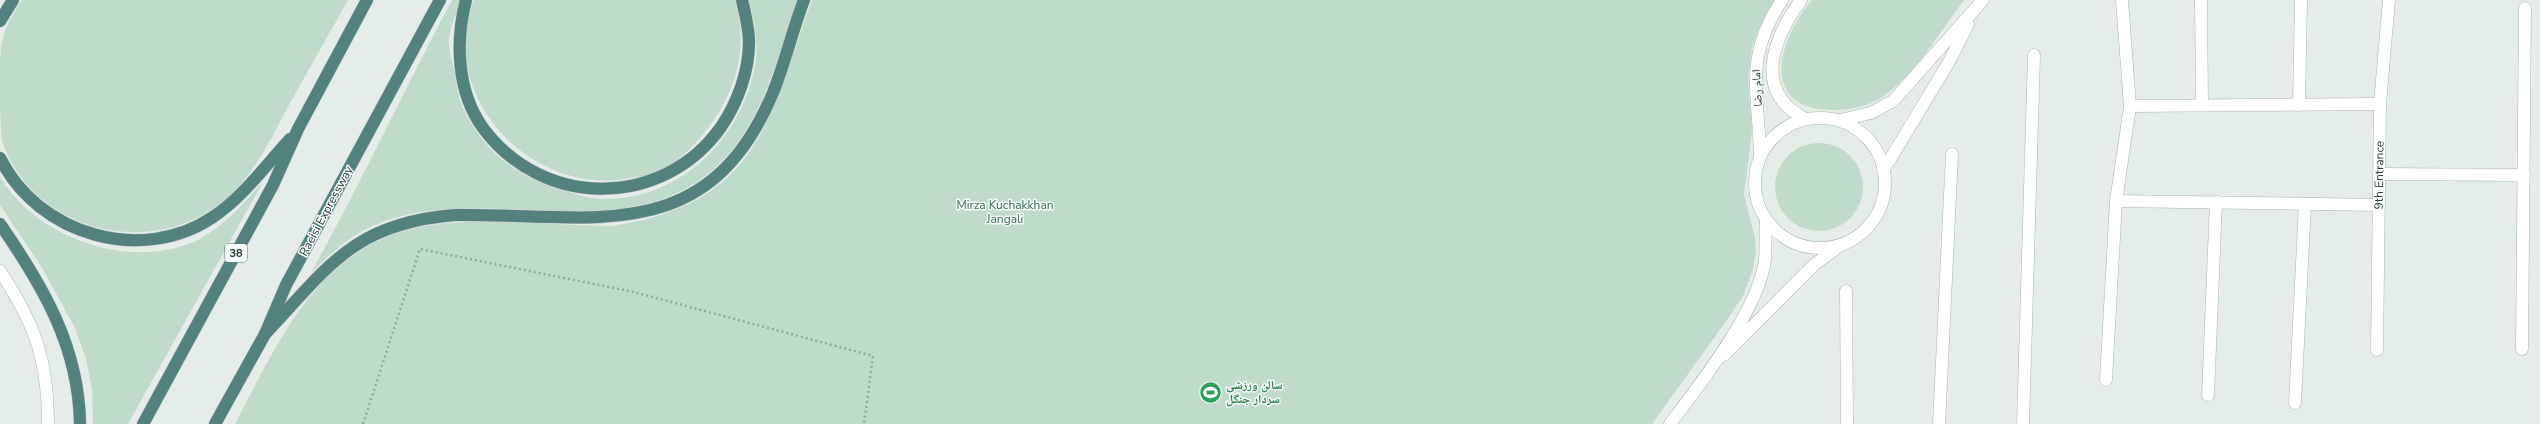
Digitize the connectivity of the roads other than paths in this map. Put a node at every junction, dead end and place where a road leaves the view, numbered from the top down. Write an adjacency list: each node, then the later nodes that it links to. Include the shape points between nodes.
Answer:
1 (13, 0): 16 (highway)
2 (367, 0): 24 (highway, 38)
3 (440, 0): 40 (highway, Raeisi Expressway, via 286,285)
4 (466, 0): 5 (highway, via 459,55 470,104 483,128 504,151 530,169 561,182 599,189 635,185 662,177 689,161 713,138 728,116 747,64 749,40)
5 (742, 0)
6 (804, 0): 40 (highway, via 772,95 749,136 728,166 708,184 686,198 666,206 614,217 580,219 455,215 438,216 387,228 365,238 330,263)
7 (1782, 0): 26 (street, امام رضا, via 1766,26 1754,76)
8 (1801, 0): 22 (street, امام رضا, via 1778,40 1773,69 1776,91 1781,100 1794,113)
9 (1983, 0): 15 (street)
10 (2122, 0): 21 (street)
11 (2201, 0): 19 (street)
12 (2302, 0): 20 (street)
13 (2389, 0): 18 (street, 9th Entrance)
14 (2525, 8): 30 (street)
15 (1974, 12): 23 (street, via 1893,101 1871,113); 28 (street, via 1950,60)
16 (0, 21)
17 (2034, 55): 54 (street)
18 (2380, 104): 20 (street); 29 (street, 9th Entrance)
19 (2202, 105): 20 (street); 21 (street)
20 (2299, 105)
21 (2130, 106): 31 (street)
22 (1804, 118): 23 (street, via 1824,117); 26 (street, via 1775,134)
23 (1840, 120): 28 (street, via 1857,128 1871,141 1880,157)
24 (298, 129): 27 (highway, via 253,182 214,216 190,230 154,240 136,241 104,237 54,217 20,190); 49 (highway, 38, via 273,186)
25 (1952, 154): 53 (street)
26 (1760, 157): 35 (street, via 1754,185 1757,203)
27 (0, 158)
28 (1883, 171): 37 (street, via 1885,193 1880,210 1870,225 1857,237)
29 (2379, 174): 30 (street); 34 (street, 9th Entrance)
30 (2524, 175): 41 (street)
31 (2116, 200): 32 (street); 44 (street)
32 (2216, 202): 33 (street); 45 (street)
33 (2305, 204): 34 (street); 46 (street)
34 (2379, 205): 42 (street, 9th Entrance)
35 (1766, 220): 37 (street, via 1782,236 1808,248); 43 (street, via 1764,260 1760,279)
36 (0, 224): 48 (highway, via 41,290 61,329 75,370 80,396)
37 (1842, 245): 43 (street, via 1815,264)
38 (0, 271): 47 (street, via 23,307 39,349 46,375)
39 (1846, 292): 52 (street)
40 (265, 334): 50 (highway, Raeisi Expressway)
41 (2522, 349)
42 (2377, 350)
43 (1717, 361): 51 (street)
44 (2106, 380)
45 (2208, 395)
46 (2296, 403)
47 (48, 424)
48 (80, 424)
49 (143, 424)
50 (215, 424)
51 (1670, 424)
52 (1847, 424)
53 (1939, 424)
54 (2023, 424)

